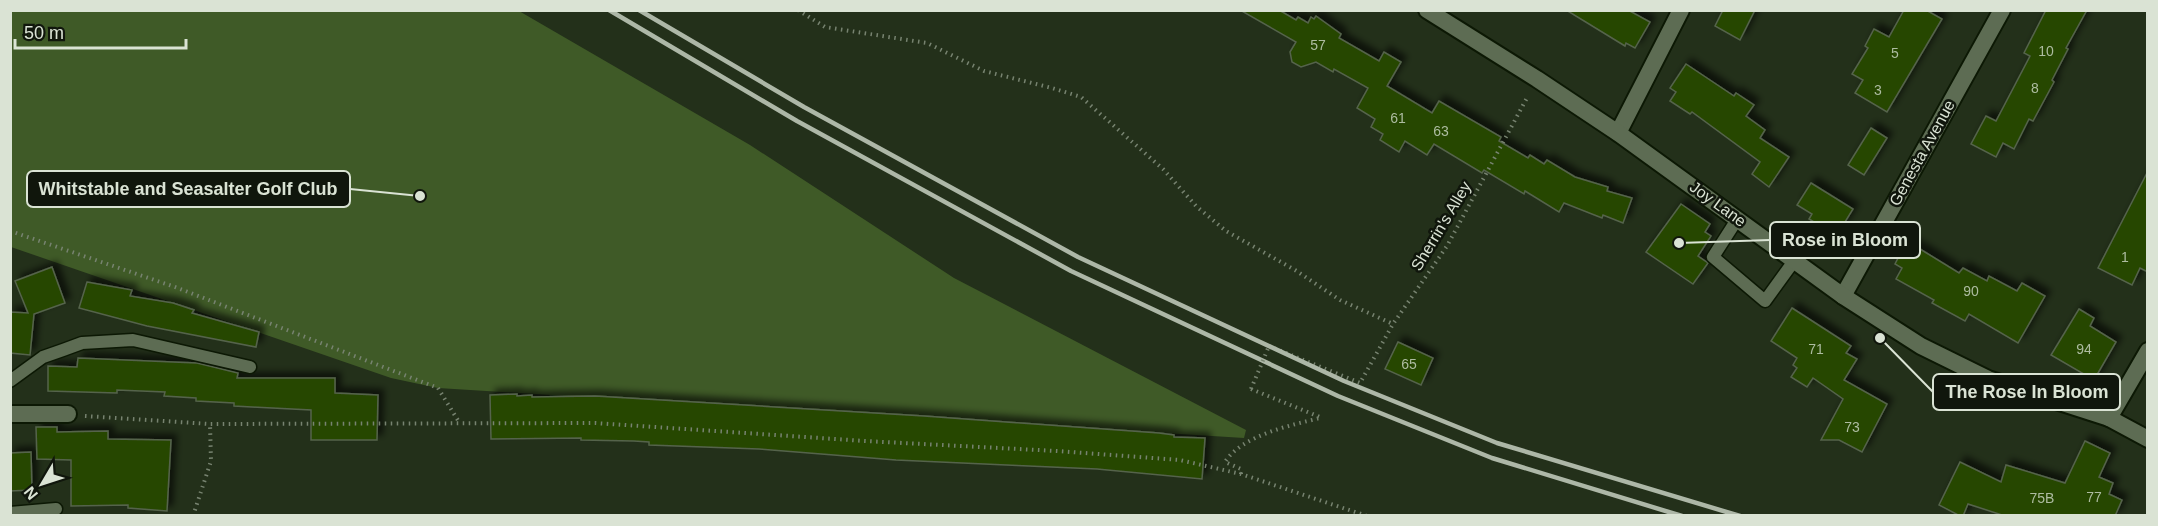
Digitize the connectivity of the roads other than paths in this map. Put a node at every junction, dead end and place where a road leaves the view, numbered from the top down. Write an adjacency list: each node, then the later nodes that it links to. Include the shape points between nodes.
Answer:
1 (1427, 10): 4 (street, Joy Lane)
2 (1681, 10): 4 (street)
3 (2002, 10): 7 (street, Genesta Avenue)
4 (1618, 133): 5 (street, Joy Lane)
5 (1738, 218): 6 (street, Joy Lane); 6 (lane, via 1713,257 1765,301)
6 (1794, 261): 7 (street, Joy Lane)
7 (1843, 296): 13 (street, Joy Lane, via 1921,346 1988,379)
8 (2148, 351): 13 (street)
9 (250, 367): 10 (lane, via 123,340 82,343 43,357)
10 (10, 381)
11 (10, 414): 12 (street)
12 (68, 414)
13 (2109, 418): 14 (street, Joy Lane)
14 (2148, 439)
15 (56, 509): 16 (lane)
16 (10, 513)

